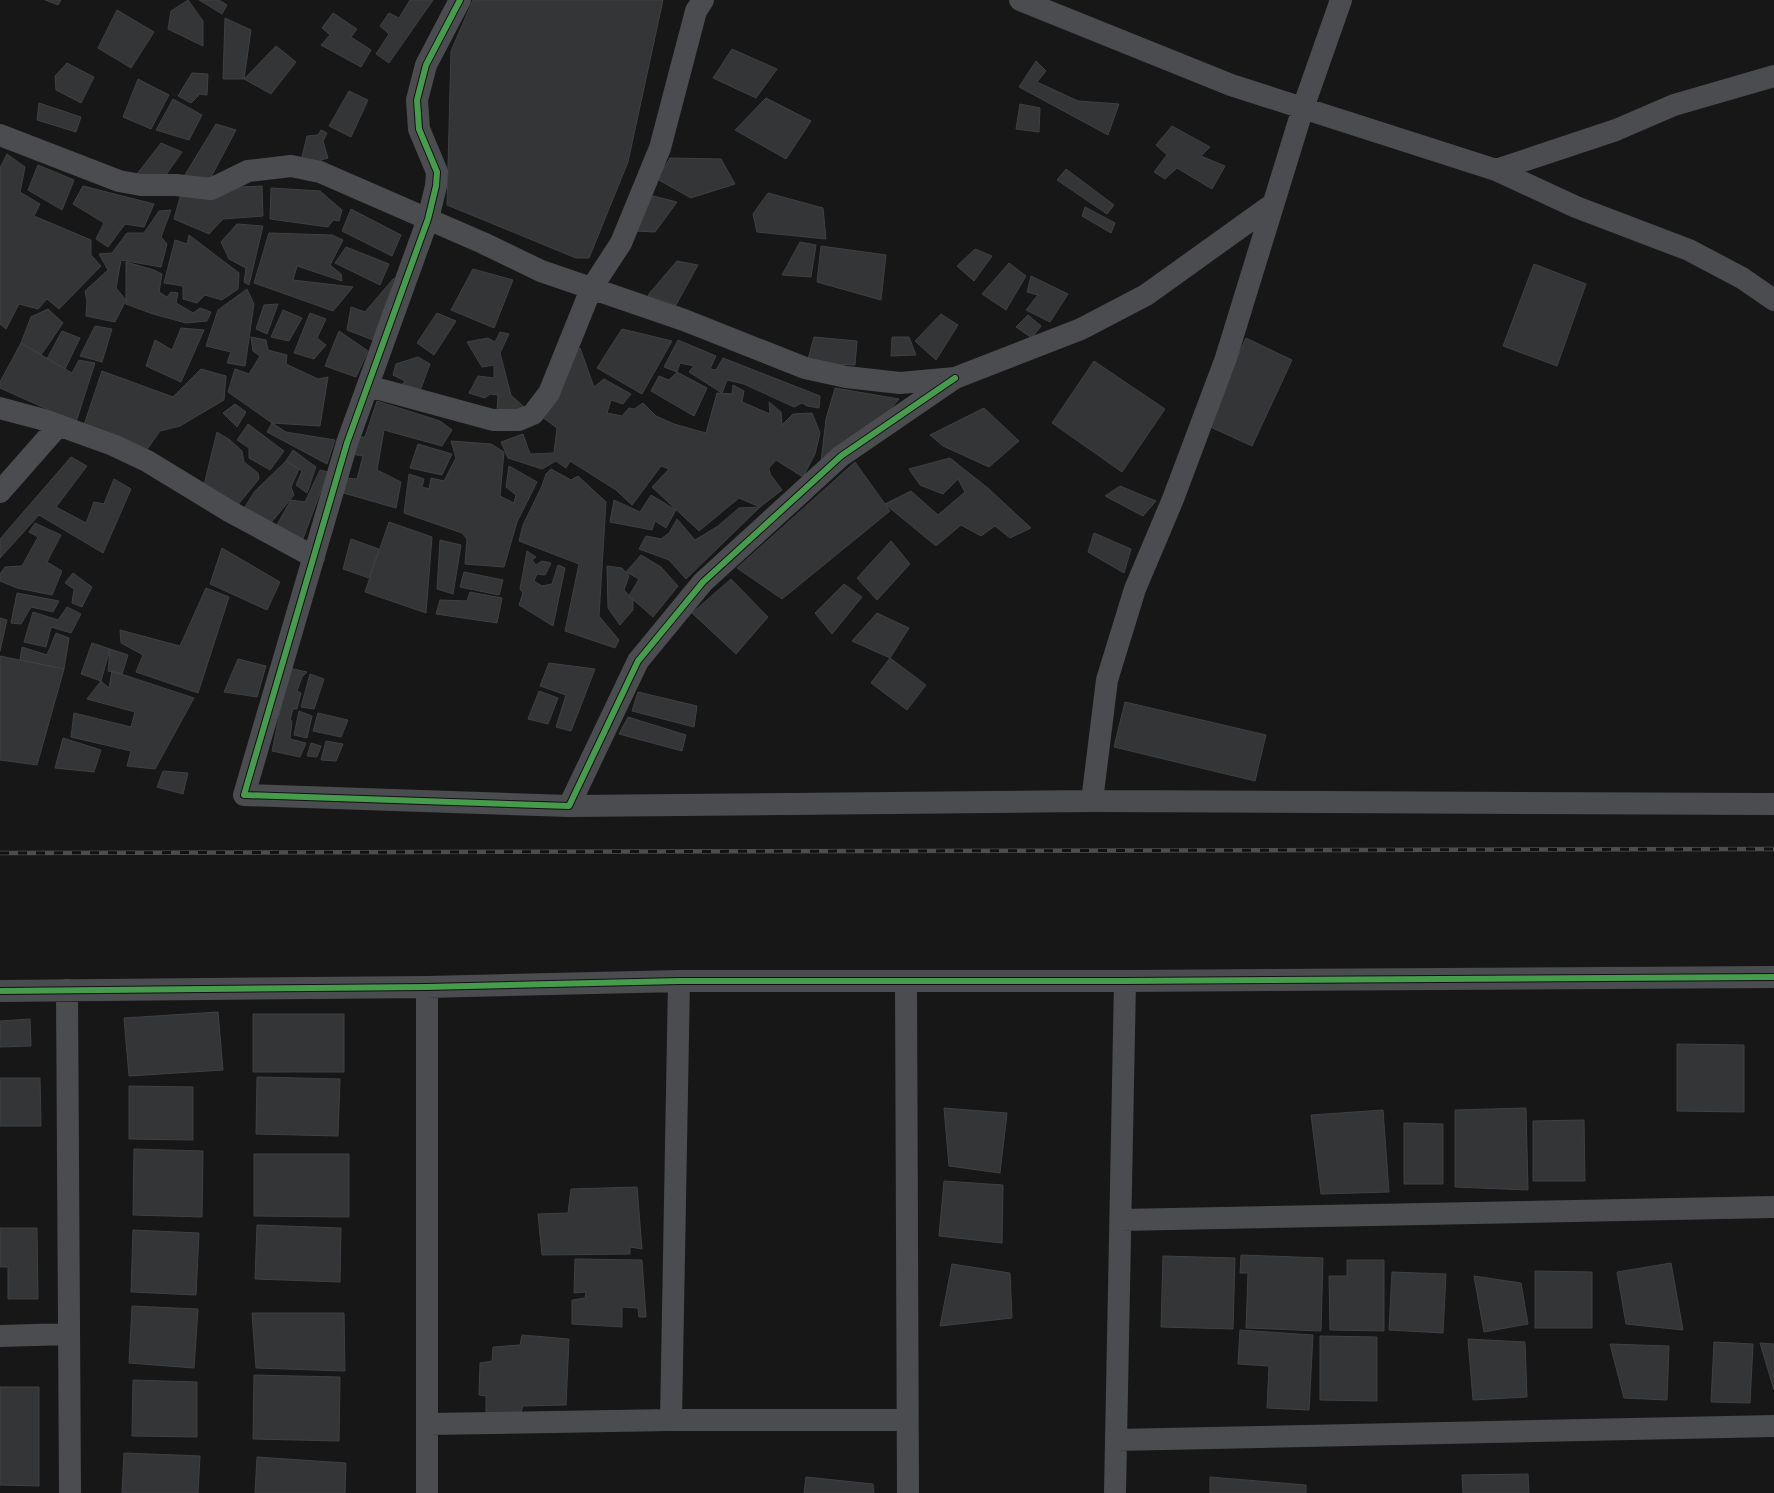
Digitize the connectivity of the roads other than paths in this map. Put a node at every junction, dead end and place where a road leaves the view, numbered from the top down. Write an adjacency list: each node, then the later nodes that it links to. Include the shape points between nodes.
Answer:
1 (460, 0): 10 (street, via 426,65 417,100 419,129 436,172 436,186)
2 (703, 0): 11 (street, via 696,11 660,148 621,243)
3 (1020, 0): 6 (street, via 1231,85)
4 (1341, 0): 6 (street)
5 (1774, 76): 8 (street, via 1674,105 1616,130)
6 (1303, 108): 8 (street); 9 (street)
7 (0, 135): 10 (street, via 119,181 141,185 211,189 248,171 291,166 320,172)
8 (1496, 170): 12 (street, via 1576,207 1690,250 1742,278)
9 (1273, 204): 13 (street, via 1146,295 1081,329); 19 (street, via 1226,358 1173,499 1134,589 1106,680)
10 (428, 219): 11 (street, via 541,271); 14 (street)
11 (591, 289): 13 (street, via 684,320 806,368 846,377 900,383); 14 (street, via 549,393 533,414 519,420 493,420)
12 (1774, 300)
13 (955, 378): 21 (street, via 841,456 703,582 638,661)
14 (368, 386): 18 (street, via 347,443)
15 (0, 408): 16 (street)
16 (59, 425): 17 (street); 18 (street, via 147,460 229,511)
17 (0, 492)
18 (314, 557): 21 (street, via 244,795)
19 (1092, 801): 20 (street); 21 (street)
20 (1774, 804)
21 (569, 806)
22 (1774, 976): 25 (street)
23 (679, 981): 24 (street); 26 (street); 33 (street)
24 (906, 981): 25 (street); 34 (street)
25 (1125, 981): 30 (street)
26 (426, 988): 27 (street); 35 (street)
27 (67, 990): 28 (street); 31 (street)
28 (0, 991)
29 (1774, 1206): 30 (street)
30 (1120, 1220): 37 (street)
31 (69, 1334): 32 (street); 38 (street)
32 (0, 1336)
33 (670, 1420): 34 (street); 35 (street)
34 (907, 1420): 40 (street)
35 (427, 1424): 39 (street)
36 (1774, 1426): 37 (street)
37 (1116, 1440): 41 (street)
38 (70, 1493)
39 (427, 1493)
40 (908, 1493)
41 (1115, 1493)

